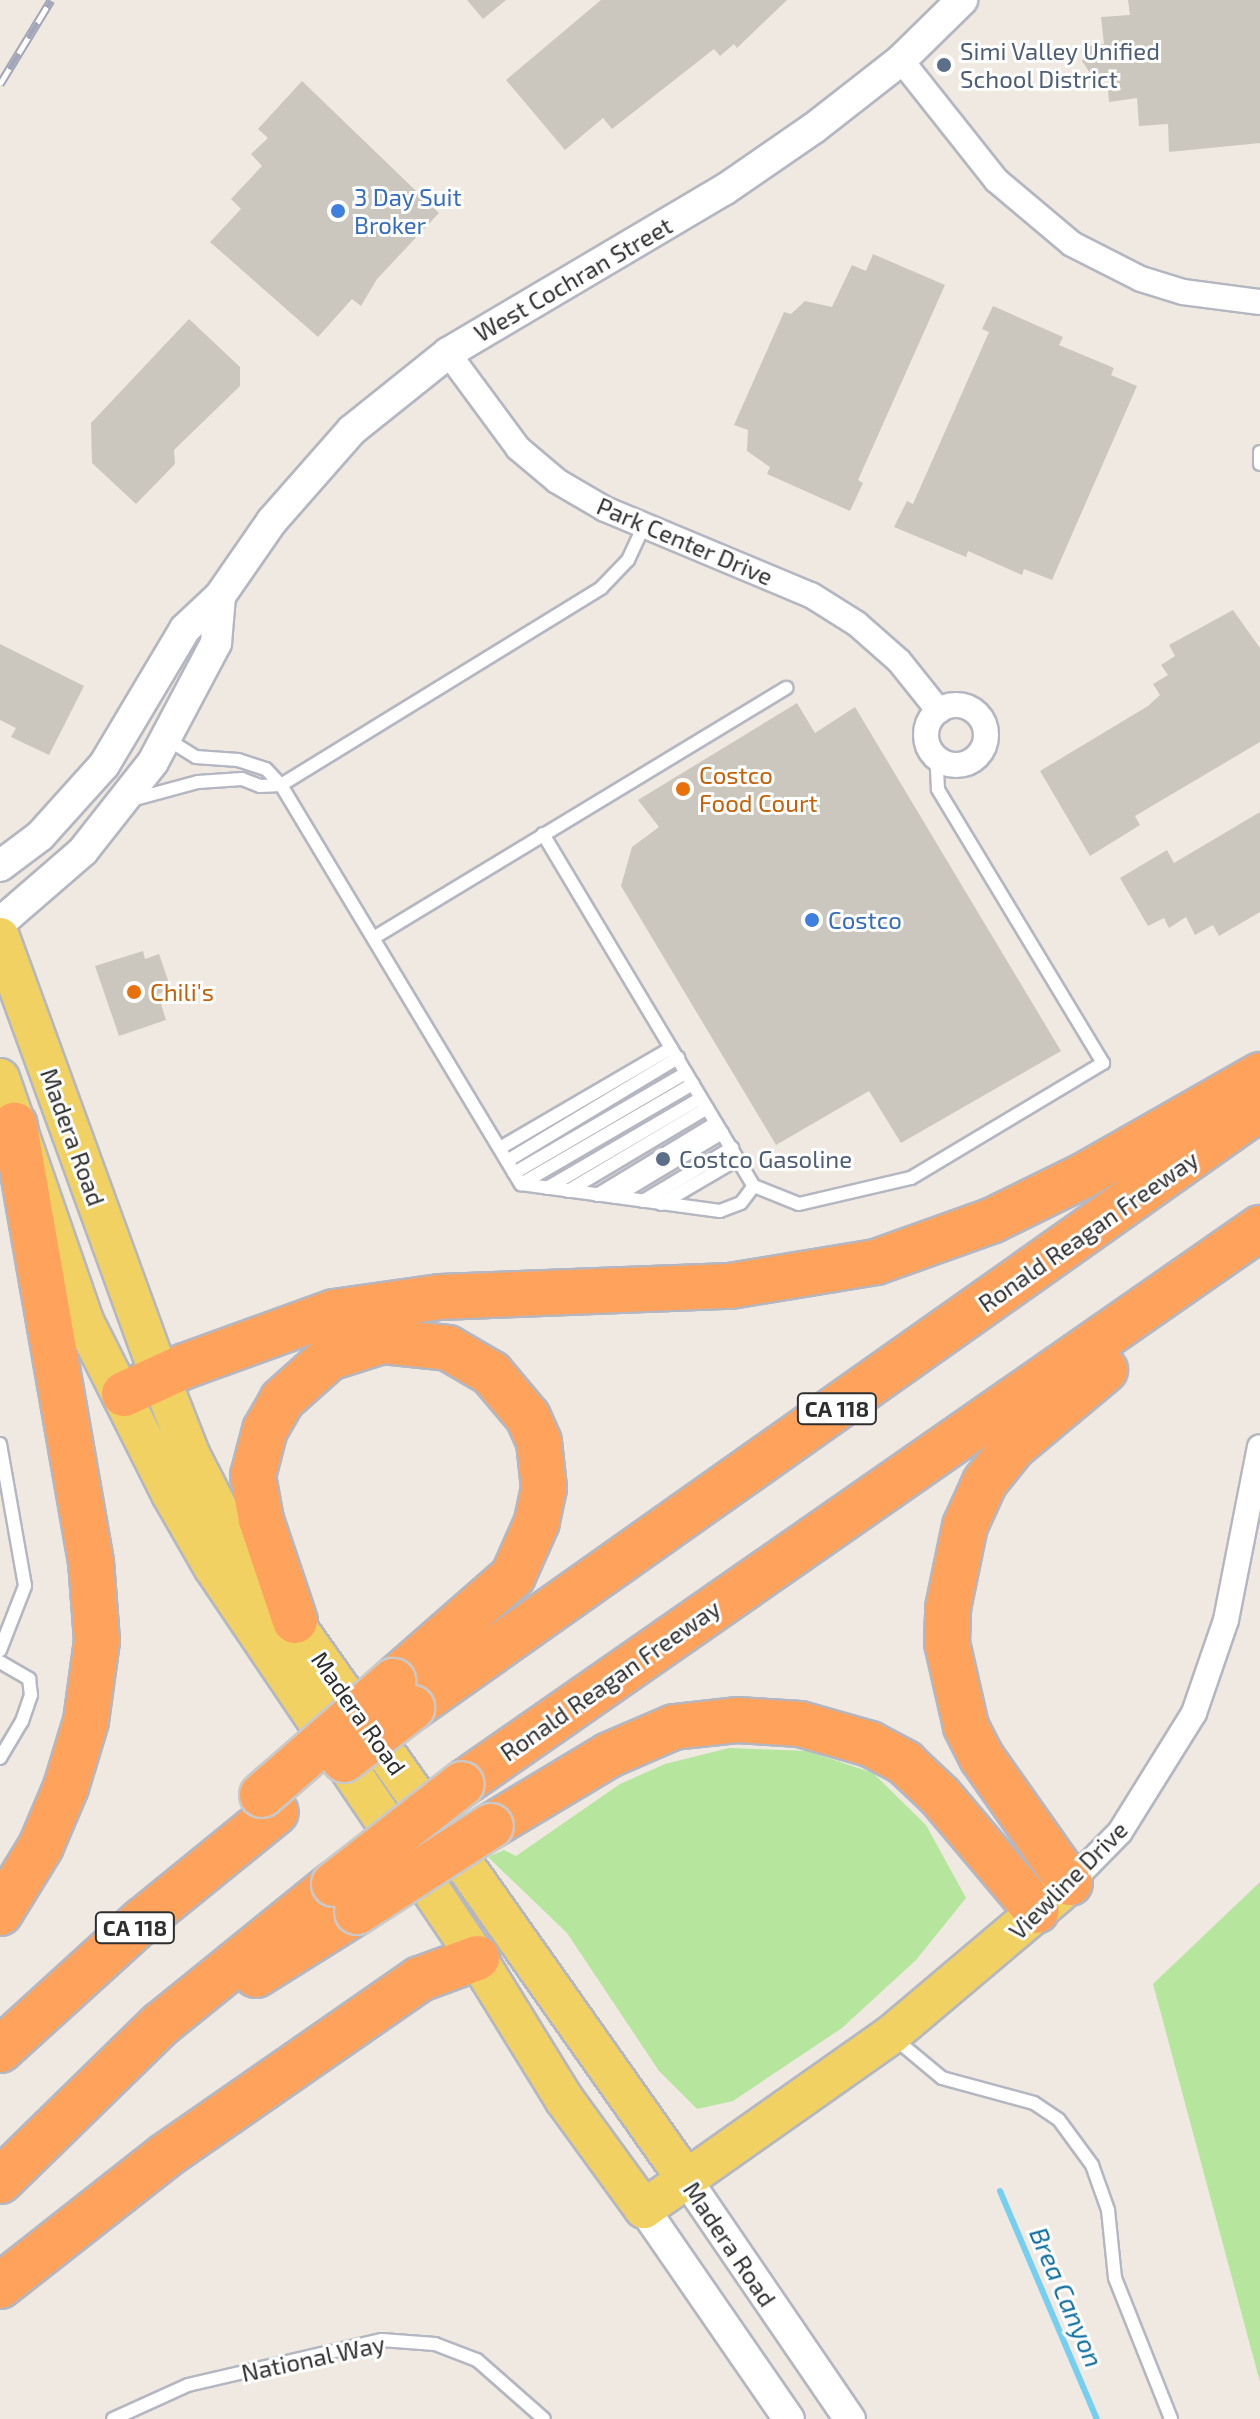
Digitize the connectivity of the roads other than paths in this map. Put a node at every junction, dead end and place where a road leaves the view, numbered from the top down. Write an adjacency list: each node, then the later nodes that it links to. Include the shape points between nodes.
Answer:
1 (962, 0): 2 (street, West Cochran Street)
2 (901, 60): 3 (street, via 996,180 1072,244 1141,279 1183,292); 4 (street, West Cochran Street, via 724,190)
3 (1260, 302)
4 (448, 353): 7 (street, Park Center Drive, via 518,448 557,481); 8 (street, West Cochran Street, via 400,388 308,476)
5 (1260, 452): 6 (lane)
6 (1260, 464)
7 (644, 525): 10 (street, Park Center Drive, via 811,595 857,624 899,661); 13 (lane, via 628,560 601,588)
8 (220, 596): 11 (street, via 216,643); 16 (street, West Cochran Street, via 185,629 89,783 40,836)
9 (786, 688): 15 (lane)
10 (939, 711): 12 (street, via 927,738); 12 (street, via 966,707 981,718 986,735 981,753 964,764)
11 (167, 739): 13 (lane, via 196,757 238,760 266,769); 14 (street)
12 (936, 756): 32 (lane, via 938,789 971,835 1103,1063 911,1178 799,1204)
13 (281, 785): 14 (lane, via 260,786 242,779 198,782); 19 (lane)
14 (125, 803): 17 (street, via 83,851)
15 (543, 834): 19 (lane); 20 (lane)
16 (0, 866)
17 (0, 923)
18 (0, 937): 41 (main road, Madera Road)
19 (375, 937): 28 (lane)
20 (674, 1053): 23 (lane); 28 (lane); 30 (lane)
21 (1260, 1075): 41 (highway, via 1006,1214 876,1262 730,1286 440,1297 334,1312)
22 (0, 1078): 26 (main road, Madera Road)
23 (689, 1078): 24 (lane); 31 (lane)
24 (704, 1103): 27 (lane); 33 (lane); 34 (lane)
25 (1260, 1108): 47 (highway, Ronald Reagan Freeway / CA 118)
26 (15, 1125): 41 (main road, Madera Road, via 84,1321); 52 (highway, via 91,1562 97,1641 86,1721 66,1787 41,1846)
27 (719, 1128): 29 (lane); 35 (lane); 36 (lane)
28 (500, 1148): 30 (lane)
29 (735, 1153): 32 (lane); 37 (lane); 38 (lane)
30 (507, 1161): 31 (lane)
31 (518, 1178): 33 (lane)
32 (754, 1186): 38 (lane, via 741,1203 720,1211)
33 (547, 1188): 34 (lane)
34 (568, 1191): 35 (lane)
35 (597, 1195): 36 (lane)
36 (615, 1197): 37 (lane)
37 (643, 1201): 38 (lane)
38 (661, 1204)
39 (1260, 1228): 50 (highway, Ronald Reagan Freeway, bridge, via 462,1784)
40 (1260, 1238): 49 (highway, via 1160,1330 1066,1399 1013,1447 985,1482 965,1526 950,1594 947,1643 966,1726 982,1758)
41 (142, 1386): 44 (main road, Madera Road, via 191,1456 230,1532); 53 (main road, Madera Road, via 171,1494 213,1567)
42 (0, 1444): 45 (lane, via 25,1586)
43 (1260, 1447): 49 (street, Viewline Drive, via 1226,1620 1194,1713 1120,1832)
44 (295, 1621): 47 (highway, via 261,1520 253,1476 265,1430 282,1400 329,1358 383,1341 448,1348 491,1373 528,1417 539,1442 544,1488 537,1522 526,1553 504,1585); 56 (main road, Madera Road)
45 (0, 1650)
46 (0, 1662): 48 (lane, via 29,1679 31,1695)
47 (402, 1694): 55 (highway, bridge, via 269,1804 164,1881 76,1981)
48 (0, 1758)
49 (1070, 1883): 51 (main road, Viewline Drive)
50 (346, 1898): 51 (highway, bridge, via 491,1826 609,1755 674,1727 737,1720 800,1724 870,1744 905,1763 940,1796); 57 (highway, Ronald Reagan Freeway, via 161,2024)
51 (1037, 1911): 54 (main road, Viewline Drive)
52 (0, 1913)
53 (477, 1958): 58 (main road, Madera Road, via 564,2099); 59 (highway, via 420,1979 165,2156)
54 (891, 2035): 56 (main road, Viewline Drive); 64 (lane, via 924,2069 942,2078 1034,2103 1059,2120 1092,2165 1108,2210 1115,2278)
55 (0, 2050)
56 (686, 2179): 58 (main road, Viewline Drive); 63 (street, Madera Road)
57 (0, 2181)
58 (644, 2209): 62 (street, Madera Road)
59 (0, 2286)
60 (113, 2419): 61 (lane, National Way, via 188,2385 382,2340 435,2344 477,2360)
61 (544, 2419)
62 (789, 2419)
63 (850, 2419)
64 (1171, 2419)

